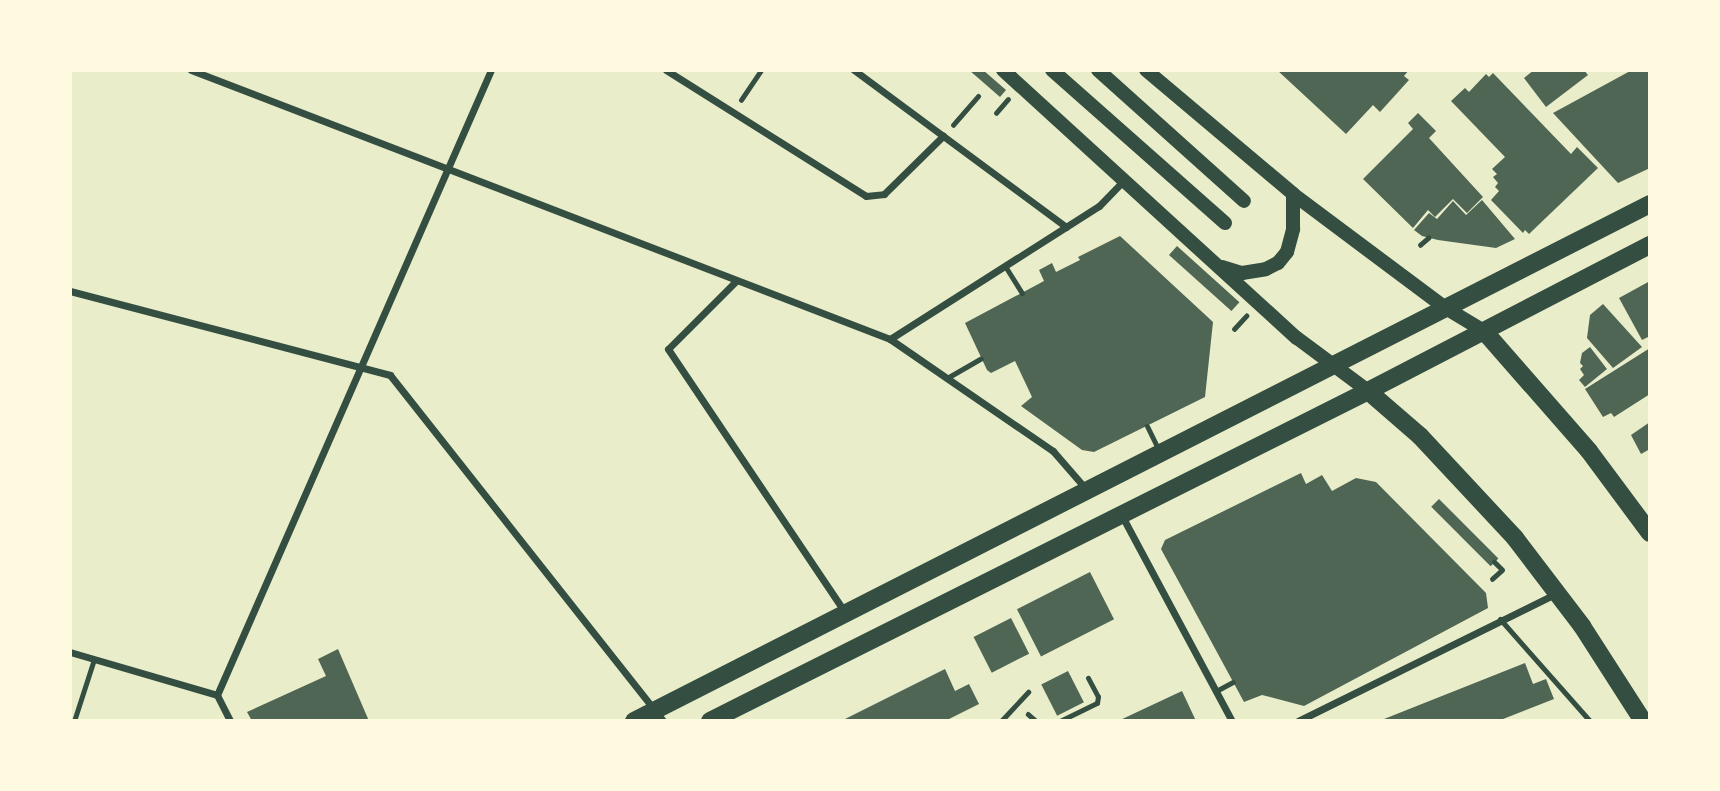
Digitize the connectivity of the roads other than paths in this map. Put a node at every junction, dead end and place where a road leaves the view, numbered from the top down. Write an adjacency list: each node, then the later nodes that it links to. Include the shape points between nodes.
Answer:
1 (191, 70): 10 (street)
2 (491, 70): 10 (street)
3 (666, 70): 9 (street, via 866,196 884,194)
4 (854, 70): 9 (street)
5 (1003, 70): 11 (main road)
6 (1052, 70): 15 (main road)
7 (1098, 70): 13 (main road)
8 (1146, 70): 12 (main road)
9 (943, 136): 16 (street)
10 (448, 169): 20 (street); 27 (street)
11 (1125, 179): 16 (street, via 1099,206); 19 (main road)
12 (1293, 194): 19 (main road, via 1293,229 1287,252 1278,263 1242,272); 23 (main road)
13 (1244, 201)
14 (1650, 204): 23 (main road)
15 (1225, 223)
16 (1066, 227): 18 (street)
17 (1650, 245): 24 (main road)
18 (1005, 266): 22 (lane); 25 (street)
19 (1219, 266): 28 (main road)
20 (736, 281): 25 (street); 37 (street, via 668,349)
21 (70, 291): 27 (street)
22 (1022, 293)
23 (1444, 307): 24 (main road); 28 (main road)
24 (1484, 331): 30 (main road); 35 (main road, via 1589,451)
25 (890, 339): 29 (street)
26 (981, 358): 29 (lane)
27 (363, 366): 44 (street); 45 (street, via 390,375)
28 (1332, 367): 30 (main road); 32 (main road)
29 (947, 378): 33 (street, via 1053,451)
30 (1368, 391): 34 (main road); 36 (main road, via 1420,436)
31 (1147, 426): 32 (lane)
32 (1161, 455): 33 (main road)
33 (1089, 492): 37 (main road)
34 (1121, 515): 42 (street); 49 (main road)
35 (1650, 533)
36 (1557, 593): 38 (street); 54 (main road)
37 (846, 615): 45 (main road)
38 (1500, 619): 52 (street); 53 (lane)
39 (70, 652): 40 (street)
40 (94, 659): 44 (street); 46 (lane)
41 (1233, 682): 42 (lane)
42 (1216, 691): 51 (street)
43 (1028, 692): 50 (lane)
44 (217, 695): 47 (street)
45 (660, 716): 48 (main road)
46 (74, 721)
47 (230, 721)
48 (634, 721)
49 (710, 721)
50 (1000, 721)
51 (1232, 721)
52 (1298, 721)
53 (1588, 721)
54 (1643, 721)

